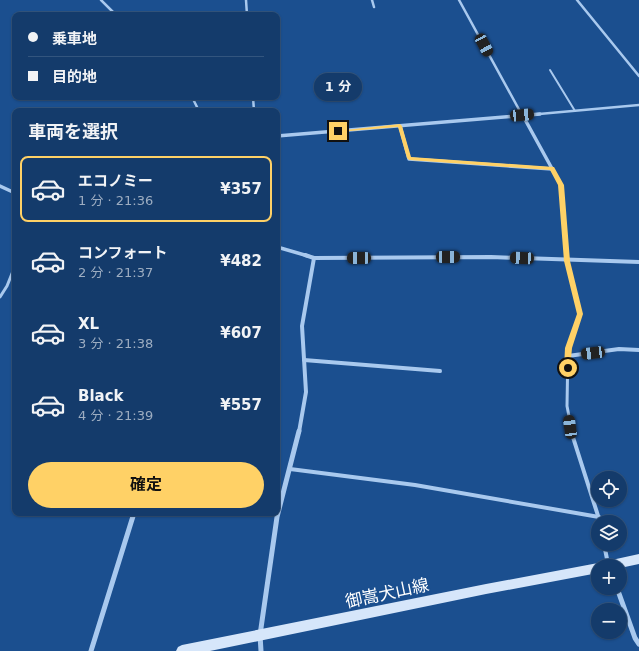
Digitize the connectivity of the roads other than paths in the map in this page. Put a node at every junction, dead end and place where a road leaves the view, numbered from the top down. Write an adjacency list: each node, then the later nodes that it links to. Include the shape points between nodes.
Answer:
1 (101, 0): 7 (street)
2 (246, 0): 8 (street)
3 (372, 0): 6 (street)
4 (459, 0): 13 (street)
5 (577, 0): 10 (street)
6 (374, 8)
7 (113, 12)
8 (247, 12)
9 (550, 70): 12 (lane)
10 (639, 76)
11 (639, 105): 12 (street)
12 (575, 111): 13 (street)
13 (522, 115): 14 (street); 16 (street)
14 (400, 126): 15 (street); 16 (street, via 409,158)
15 (280, 136)
16 (552, 169): 21 (street, via 561,185)
17 (0, 186): 18 (street)
18 (12, 192)
19 (280, 248): 20 (street)
20 (314, 258): 21 (street, via 491,257); 27 (street, via 302,326)
21 (567, 261): 22 (street); 26 (lane, via 580,314 568,348)
22 (639, 262)
23 (12, 274): 24 (lane)
24 (0, 297)
25 (639, 350): 26 (street, via 619,349)
26 (568, 356): 31 (lane, via 567,406 570,427)
27 (304, 360): 28 (street); 29 (street, via 306,392)
28 (440, 371)
29 (290, 470): 30 (street); 34 (lane, via 415,485)
30 (280, 504)
31 (597, 515)
32 (133, 516): 41 (street)
33 (276, 516): 39 (street)
34 (591, 518)
35 (639, 559): 36 (main road)
36 (627, 562)
37 (591, 569): 39 (main road, 御嵩犬山線)
38 (620, 595): 40 (street)
39 (260, 635): 42 (main road, 御嵩犬山線); 43 (street)
40 (639, 644)
41 (91, 651)
42 (182, 651)
43 (261, 651)

